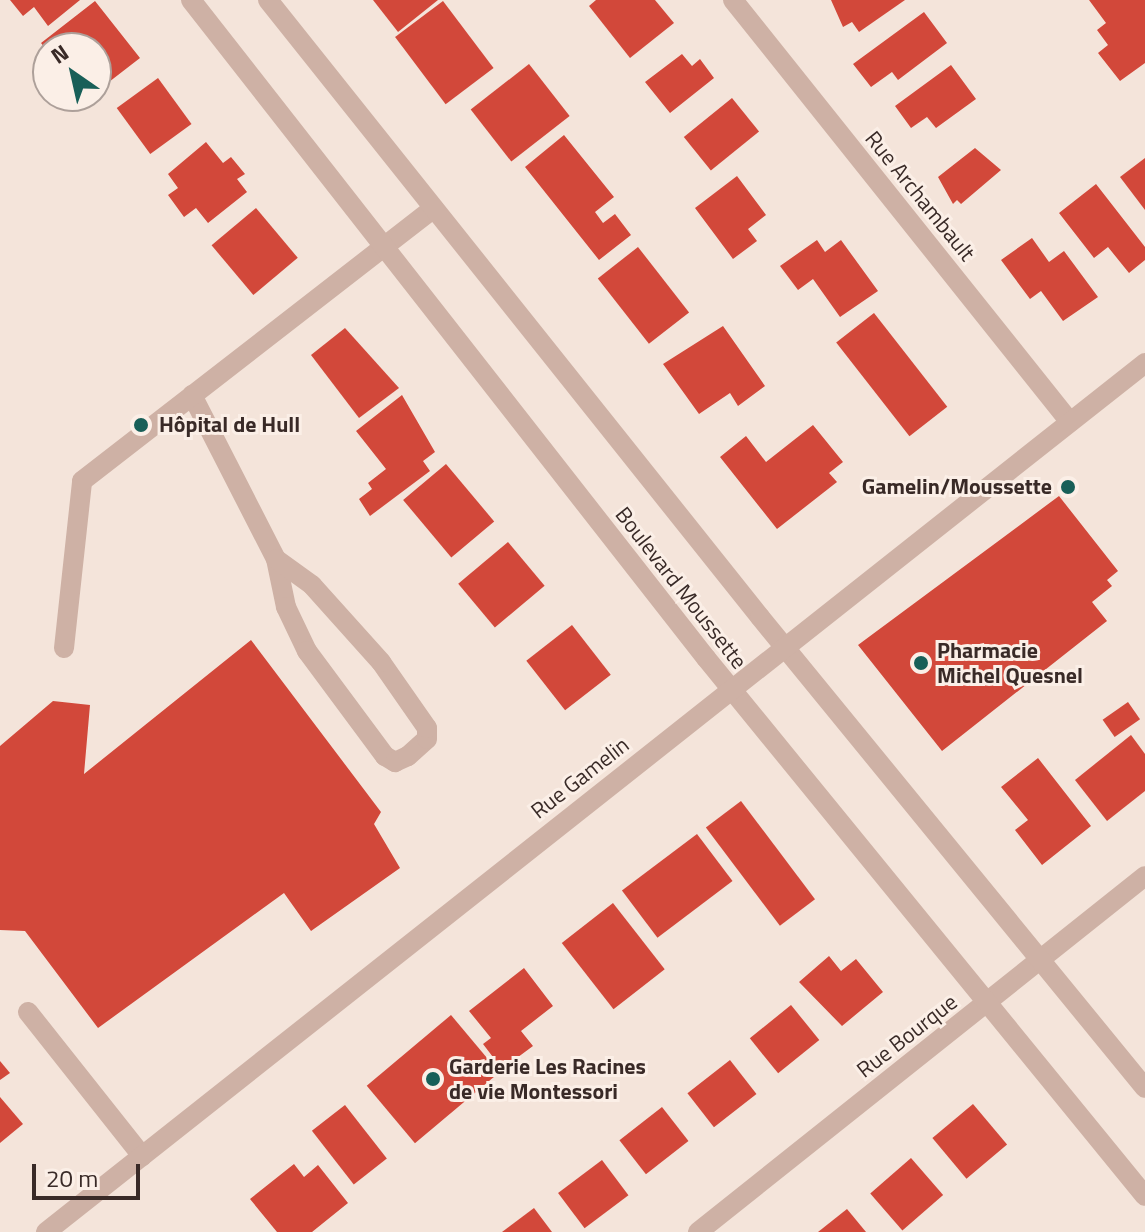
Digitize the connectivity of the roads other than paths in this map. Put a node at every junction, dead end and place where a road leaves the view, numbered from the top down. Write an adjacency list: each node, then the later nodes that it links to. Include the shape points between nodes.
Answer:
1 (191, 0): 5 (street, Boulevard Moussette)
2 (268, 0): 4 (street, Boulevard Moussette)
3 (733, 0): 8 (street, Rue Archambault)
4 (434, 208): 5 (street); 10 (street, Boulevard Moussette)
5 (382, 247): 7 (street); 12 (street, Boulevard Moussette)
6 (1145, 363): 8 (street, Rue Gamelin)
7 (192, 395): 9 (street); 11 (street, via 82,481)
8 (1070, 422): 10 (street, Rue Gamelin)
9 (276, 559): 9 (street, via 286,607 307,651 385,756 395,762 408,756 427,739 427,728 381,662 312,585)
10 (784, 646): 12 (street, Rue Gamelin); 14 (street, Boulevard Moussette)
11 (64, 648)
12 (731, 689): 15 (street, Boulevard Moussette); 18 (street, Rue Gamelin)
13 (1145, 876): 14 (street, Rue Bourque)
14 (1040, 961): 15 (street, Rue Bourque); 17 (street, Boulevard Moussette)
15 (986, 1005): 19 (street, Boulevard Moussette); 21 (street, Rue Bourque)
16 (28, 1012): 18 (street)
17 (1145, 1088)
18 (142, 1156): 20 (street, Rue Gamelin)
19 (1145, 1196)
20 (46, 1232)
21 (698, 1232)

